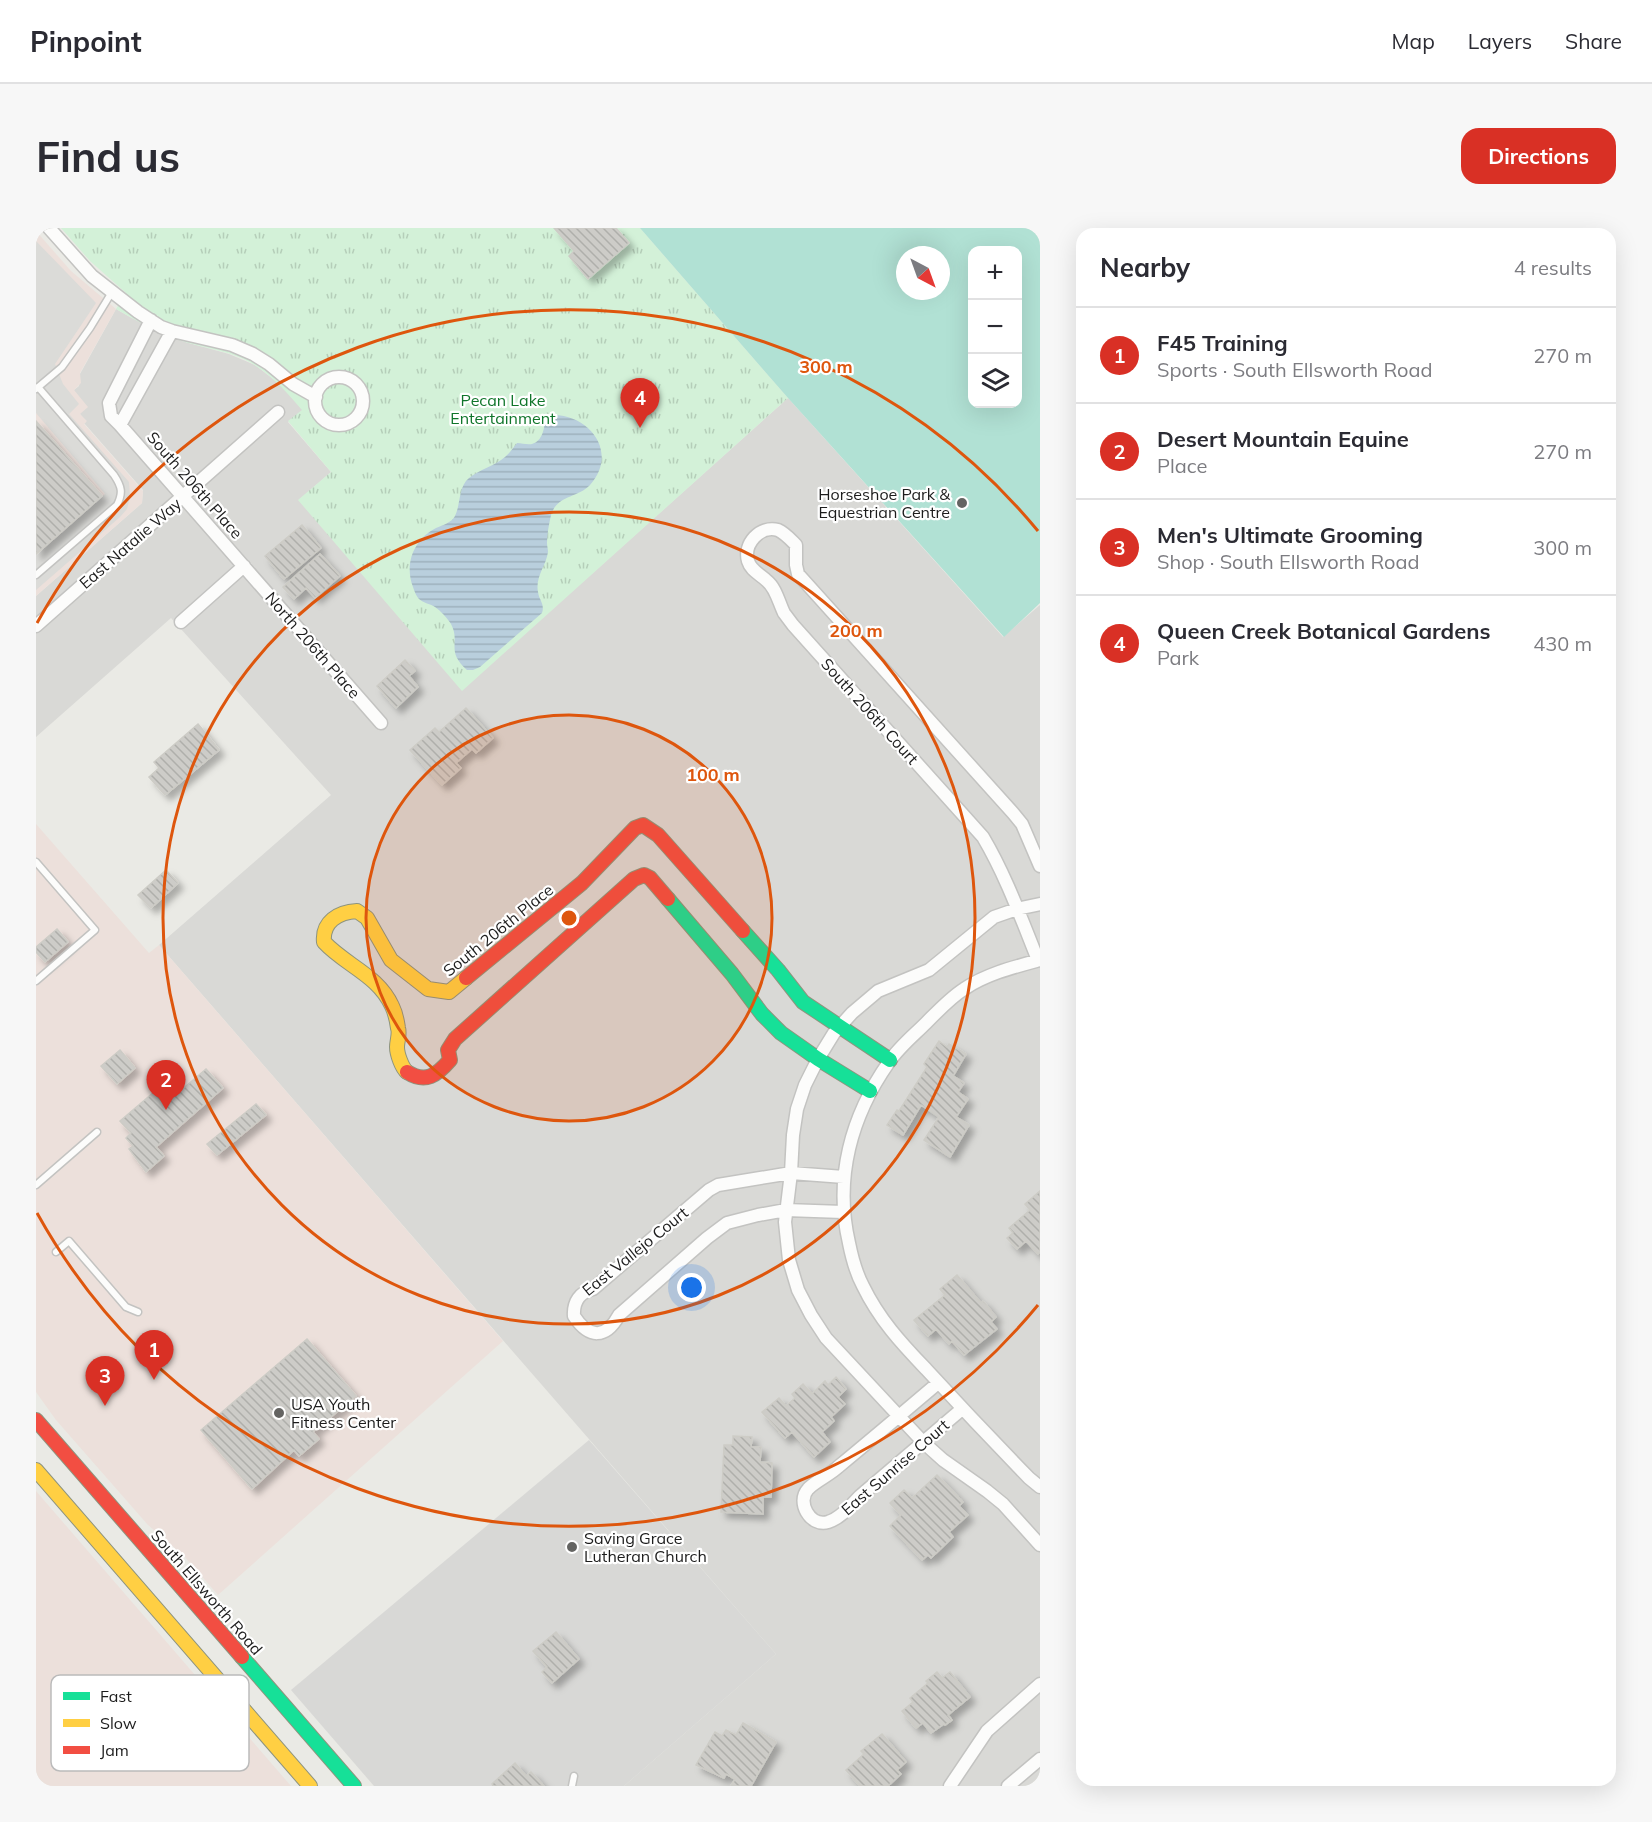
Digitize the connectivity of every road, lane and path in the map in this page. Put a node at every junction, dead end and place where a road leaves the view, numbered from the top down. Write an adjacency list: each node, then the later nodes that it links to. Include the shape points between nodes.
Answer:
1 (49, 228): 2 (street, via 92,276)
2 (112, 291): 3 (street); 7 (lane, via 62,367)
3 (151, 320): 4 (street); 5 (street)
4 (172, 331): 6 (street); 8 (street, via 253,354)
5 (125, 372): 6 (street); 10 (street, via 109,403 111,417)
6 (144, 382): 10 (street)
7 (37, 388): 13 (lane, via 114,475 122,495 117,505)
8 (316, 397)
9 (278, 412): 11 (street, East Natalie Way)
10 (120, 425): 11 (street, South 206th Place)
11 (183, 496): 12 (street, South 206th Place); 15 (street, East Natalie Way)
12 (244, 566): 14 (street); 16 (street, North 206th Place)
13 (36, 575)
14 (181, 622)
15 (36, 626)
16 (381, 723)
17 (36, 861): 22 (lane, via 95,930)
18 (1040, 866): 20 (street, South 206th Court, via 1022,824 1013,813 798,574 796,545 778,530 759,533 752,539 747,549 750,567 768,581 793,625 983,837)
19 (1040, 904): 20 (street)
20 (1017, 909): 21 (street); 23 (street, via 994,918 929,970 878,991)
21 (1039, 960): 25 (street, via 990,975 964,989)
22 (36, 981)
23 (840, 1027): 24 (street); 24 (street, South 206th Place, via 803,1002 658,835 643,825 634,828 582,883 449,992 428,989 391,960 367,918 357,911 342,913 324,930 324,942 363,971 392,1006 404,1070 415,1077 428,1078 450,1060 448,1050 455,1039 634,879 644,875 732,974 762,1014); 25 (street)
24 (818, 1059): 26 (street); 28 (street, via 797,1108)
25 (890, 1060): 26 (street)
26 (870, 1091): 29 (street, via 853,1131)
27 (97, 1132): 30 (lane)
28 (791, 1173): 29 (street, East Vallejo Court); 31 (street); 31 (street, East Vallejo Court, via 718,1185 709,1190 593,1289 580,1295 574,1305 574,1316 588,1331 605,1332 619,1315 719,1228)
29 (844, 1177): 32 (street)
30 (36, 1185)
31 (786, 1210): 32 (street, East Vallejo Court); 37 (street, via 789,1260 810,1316)
32 (843, 1212): 35 (street, via 861,1284 874,1308 901,1345)
33 (56, 1252): 34 (lane, via 69,1241 126,1307)
34 (138, 1312)
35 (938, 1383): 36 (street); 37 (street, East Sunrise Court)
36 (962, 1409): 39 (street, East Sunrise Court); 41 (street)
37 (899, 1416): 39 (street); 39 (street, East Sunrise Court, via 808,1489 803,1499 812,1519 819,1523 835,1518)
38 (36, 1420): 43 (street, South Ellsworth Road)
39 (923, 1442): 42 (street, via 1003,1504)
40 (36, 1470): 43 (street, South Ellsworth Road)
41 (1040, 1487)
42 (1040, 1545)
43 (135, 1559): 44 (street, South Ellsworth Road); 45 (street, South Ellsworth Road)
44 (224, 1675)
45 (247, 1675)
46 (249, 1677): 52 (street, South Ellsworth Road)
47 (1040, 1684): 54 (street, via 987,1731)
48 (249, 1707): 51 (street, South Ellsworth Road)
49 (1040, 1759): 55 (street)
50 (574, 1776): 53 (lane)
51 (310, 1786)
52 (354, 1786)
53 (572, 1786)
54 (950, 1786)
55 (1008, 1786)

